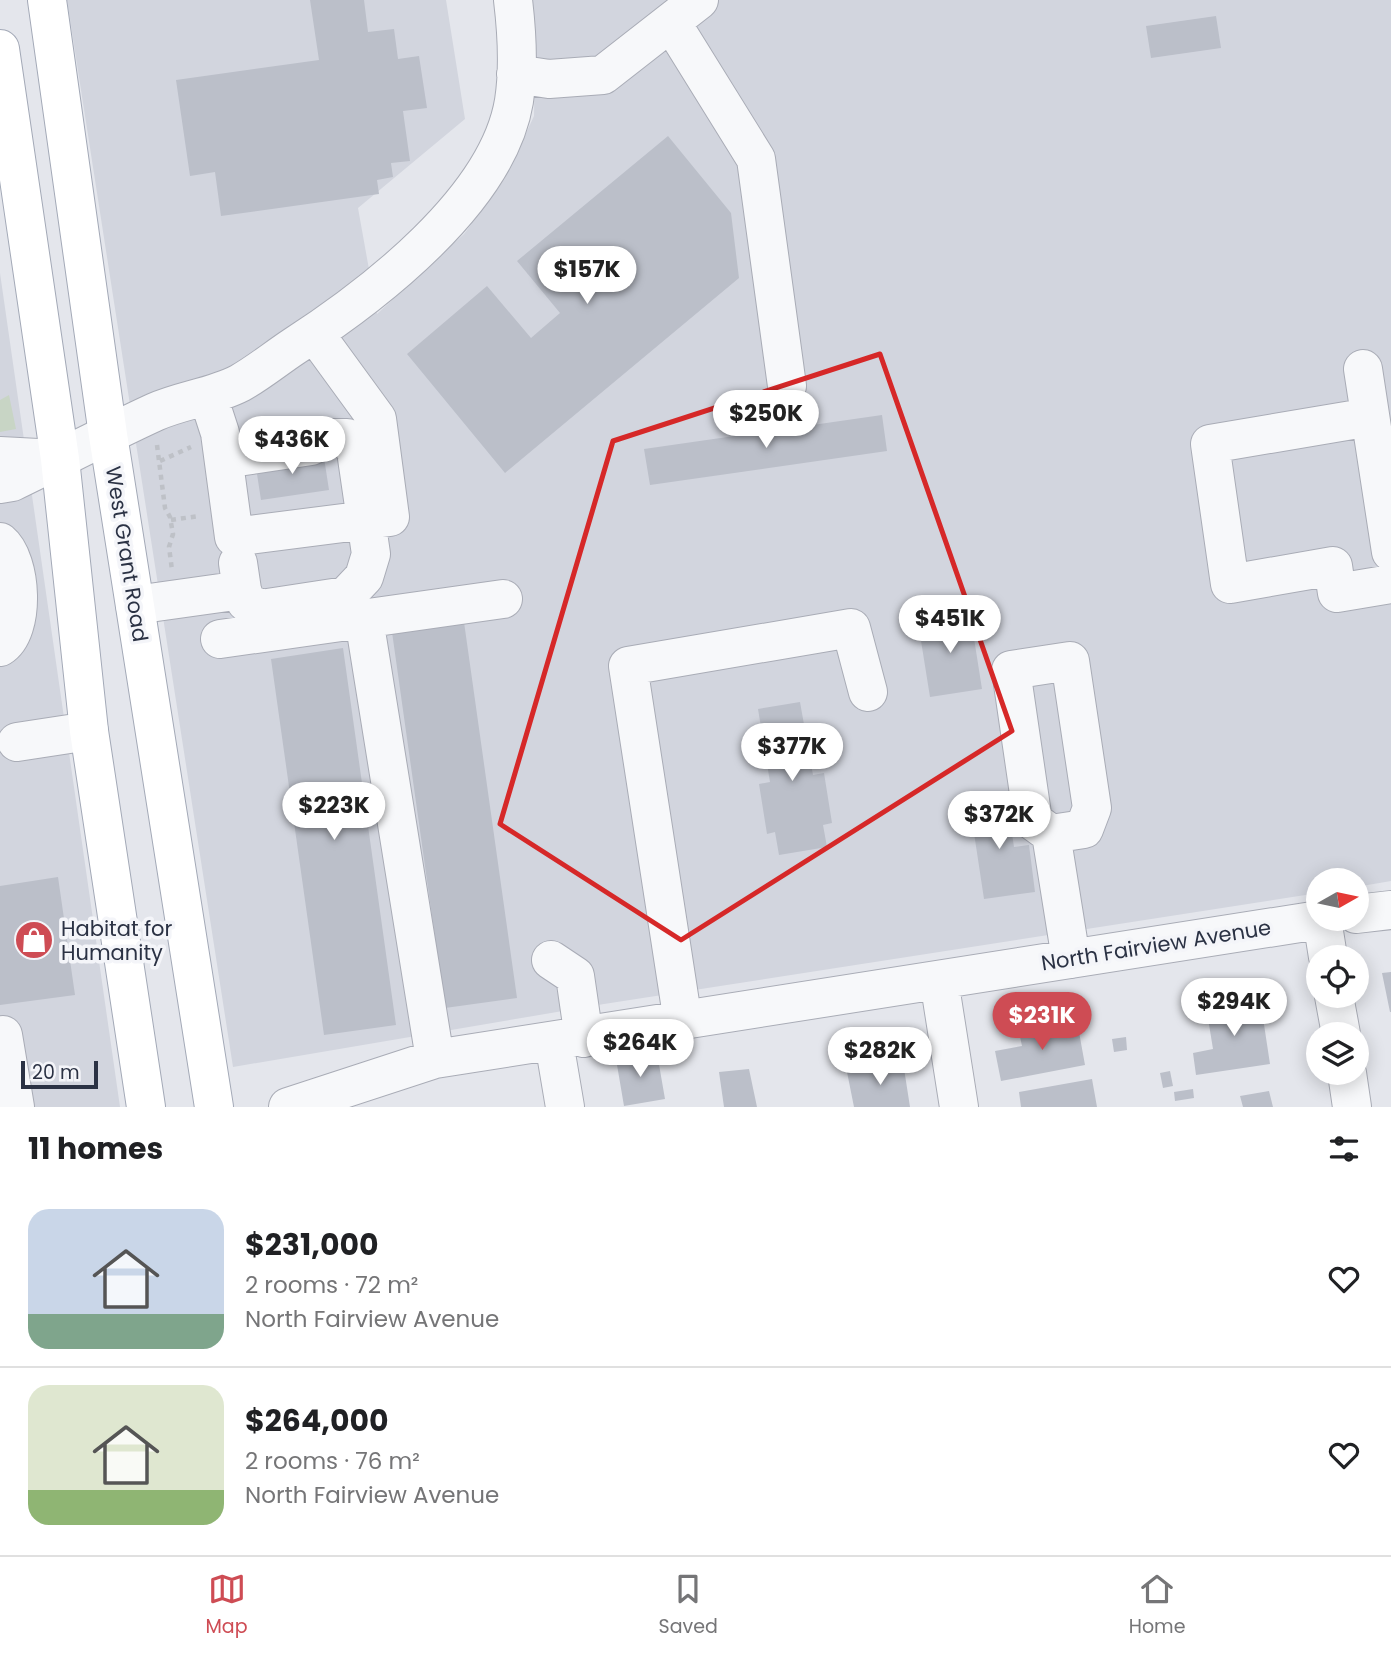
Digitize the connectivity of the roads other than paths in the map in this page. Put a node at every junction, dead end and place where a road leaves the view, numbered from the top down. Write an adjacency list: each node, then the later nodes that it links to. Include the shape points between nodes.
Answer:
1 (47, 0): 11 (main road, West Grant Road)
2 (513, 0): 5 (street)
3 (685, 11): 5 (street, via 603,75 549,79); 8 (street, via 756,159)
4 (0, 49): 13 (main road)
5 (516, 74): 6 (street, via 513,103 495,154 471,192 418,251 363,301)
6 (315, 334): 9 (street, via 240,382); 16 (street, via 377,419 390,517)
7 (1363, 369): 10 (street)
8 (787, 386)
9 (208, 396): 11 (street, via 152,414); 14 (street)
10 (1370, 417): 19 (street); 21 (street, via 1210,444 1230,584 1333,566 1337,593)
11 (108, 435): 13 (street); 25 (main road, West Grant Road)
12 (0, 456): 13 (street)
13 (60, 459): 15 (street); 20 (main road)
14 (224, 459): 16 (street, via 311,446 329,438 347,439 356,451); 17 (street)
15 (0, 485)
16 (366, 520): 17 (street); 23 (street, via 370,565 346,596 261,609 246,602)
17 (234, 537): 23 (street)
18 (0, 541): 22 (street, via 6,547)
19 (1391, 552)
20 (70, 569): 22 (street); 30 (main road)
21 (1391, 584)
22 (8, 586): 28 (street, via 18,619)
23 (242, 590): 25 (street)
24 (503, 599): 26 (street)
25 (135, 605): 47 (main road, West Grant Road)
26 (364, 619): 27 (street); 42 (street)
27 (220, 639)
28 (0, 647)
29 (868, 692): 39 (street, via 851,628 628,666)
30 (89, 730): 31 (street); 46 (main road)
31 (17, 742)
32 (1051, 834): 36 (street)
33 (1391, 909): 34 (street)
34 (1369, 912)
35 (1306, 922): 36 (street, North Fairview Avenue)
36 (1071, 959): 38 (street, North Fairview Avenue)
37 (551, 960): 41 (street, via 575,976)
38 (939, 980): 39 (street, North Fairview Avenue); 50 (street)
39 (683, 1022): 41 (street, North Fairview Avenue)
40 (3, 1035): 45 (street)
41 (569, 1040): 42 (street, North Fairview Avenue); 49 (street)
42 (435, 1059): 44 (street, North Fairview Avenue)
43 (1349, 1085): 51 (street)
44 (367, 1095): 48 (street, North Fairview Avenue)
45 (15, 1107)
46 (146, 1107)
47 (214, 1107)
48 (288, 1107)
49 (565, 1107)
50 (959, 1107)
51 (1352, 1107)

